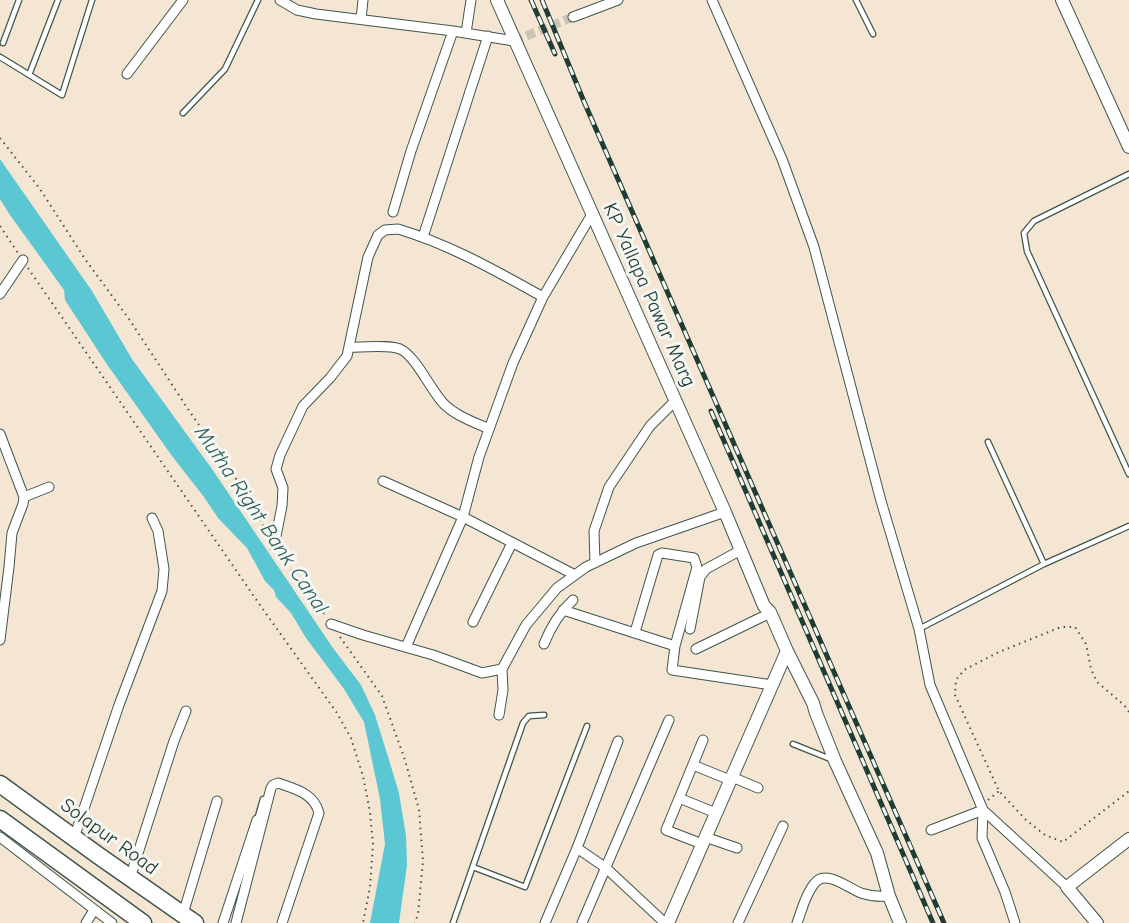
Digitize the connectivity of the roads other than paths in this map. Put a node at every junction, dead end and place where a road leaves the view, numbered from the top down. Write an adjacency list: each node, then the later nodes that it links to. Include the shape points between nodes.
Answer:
1 (19, 0): 21 (lane)
2 (58, 0): 24 (lane)
3 (92, 0): 24 (lane, via 62,95)
4 (183, 0): 23 (street)
5 (258, 0): 25 (lane, via 225,69)
6 (280, 0): 15 (street, via 297,10)
7 (363, 0): 15 (street)
8 (471, 0): 17 (street)
9 (497, 0): 20 (street, KP Yallapa Pawar Marg)
10 (618, 0): 14 (street)
11 (712, 0): 58 (street, via 782,159 814,247)
12 (856, 0): 18 (lane)
13 (1062, 0): 26 (street)
14 (573, 17)
15 (361, 20): 16 (street)
16 (453, 31): 17 (street); 28 (street)
17 (466, 33): 19 (street)
18 (873, 34)
19 (488, 36): 20 (street); 30 (street)
20 (514, 41): 29 (street, KP Yallapa Pawar Marg)
21 (3, 43)
22 (0, 57): 24 (lane)
23 (127, 74)
24 (29, 75)
25 (183, 113)
26 (1129, 147)
27 (1129, 174): 39 (lane, via 1034,221 1024,233 1027,251)
28 (393, 212)
29 (592, 214): 33 (street); 35 (street, KP Yallapa Pawar Marg)
30 (423, 237): 33 (street); 34 (street, via 392,228 378,235 368,257)
31 (23, 260): 32 (street)
32 (0, 294)
33 (543, 297): 36 (street)
34 (349, 347): 36 (street, via 401,350 410,356 445,405); 48 (street, via 330,378 303,406 280,455 276,469 284,488)
35 (675, 401): 43 (street, KP Yallapa Pawar Marg); 50 (street, via 650,426 609,487 594,531)
36 (489, 429): 44 (street)
37 (0, 434): 42 (street)
38 (988, 442): 51 (lane)
39 (1129, 474)
40 (383, 481): 44 (street)
41 (49, 487): 42 (street)
42 (24, 497): 61 (street, via 12,533)
43 (726, 512): 49 (street, KP Yallapa Pawar Marg); 50 (street, via 636,543)
44 (463, 517): 47 (street); 64 (street)
45 (152, 518): 92 (street, via 164,569 162,591)
46 (1129, 526): 51 (lane)
47 (512, 543): 52 (street); 56 (street)
48 (274, 546)
49 (741, 550): 55 (street, KP Yallapa Pawar Marg); 59 (street, via 705,569)
50 (595, 563): 52 (street)
51 (1044, 564): 58 (lane)
52 (575, 575): 67 (street, via 557,588 526,625)
53 (573, 600): 54 (street)
54 (563, 610): 60 (street); 62 (street)
55 (764, 611): 65 (street); 66 (street, KP Yallapa Pawar Marg, via 770,612)
56 (473, 622)
57 (331, 624): 64 (street)
58 (919, 628): 85 (street, via 930,685)
59 (690, 629)
60 (635, 632): 63 (street); 63 (street, via 658,555 694,558 697,567)
61 (0, 640)
62 (544, 644)
63 (675, 646): 68 (street, via 672,670)
64 (406, 647): 67 (street, via 482,673)
65 (696, 649)
66 (786, 655): 68 (street); 77 (street, KP Yallapa Pawar Marg, via 813,703)
67 (502, 669): 70 (street)
68 (772, 685): 79 (street)
69 (186, 711): 99 (street)
70 (499, 715)
71 (543, 715): 97 (lane, via 529,716 523,723)
72 (669, 720): 98 (street)
73 (586, 726): 97 (lane, via 525,887)
74 (703, 740): 78 (street)
75 (618, 741): 95 (street)
76 (793, 744): 77 (lane)
77 (835, 760): 101 (street, KP Yallapa Pawar Marg, via 877,853)
78 (693, 765): 79 (street); 82 (street)
79 (731, 778): 81 (street); 86 (street)
80 (0, 784): 92 (highway, Solapur Road)
81 (758, 788)
82 (680, 798): 86 (street); 94 (street, via 666,830)
83 (263, 799): 88 (lane)
84 (217, 801): 103 (street)
85 (983, 810): 90 (street); 100 (street); 117 (street, via 982,838)
86 (716, 813): 94 (street)
87 (0, 819): 106 (highway)
88 (257, 820): 107 (street)
89 (783, 826): 114 (street)
90 (931, 830)
91 (0, 837): 102 (street)
92 (74, 838): 99 (highway, Solapur Road)
93 (1129, 839): 100 (street)
94 (704, 840): 96 (street); 113 (street)
95 (577, 848): 98 (street); 111 (street)
96 (737, 848)
97 (473, 867): 110 (lane)
98 (606, 868): 112 (street); 113 (street)
99 (130, 878): 103 (highway, Solapur Road)
100 (1066, 887): 118 (street)
101 (889, 896): 115 (street, via 878,897 819,878); 116 (street, KP Yallapa Pawar Marg)
102 (94, 910): 104 (street); 105 (street)
103 (189, 919)
104 (86, 923)
105 (112, 923)
106 (143, 923)
107 (223, 923)
108 (236, 923): 109 (street, via 271,788 278,783 306,793 320,813)
109 (282, 923)
110 (453, 923)
111 (545, 923)
112 (582, 923)
113 (666, 923)
114 (738, 923)
115 (797, 923)
116 (900, 923)
117 (1015, 923)
118 (1097, 923)

